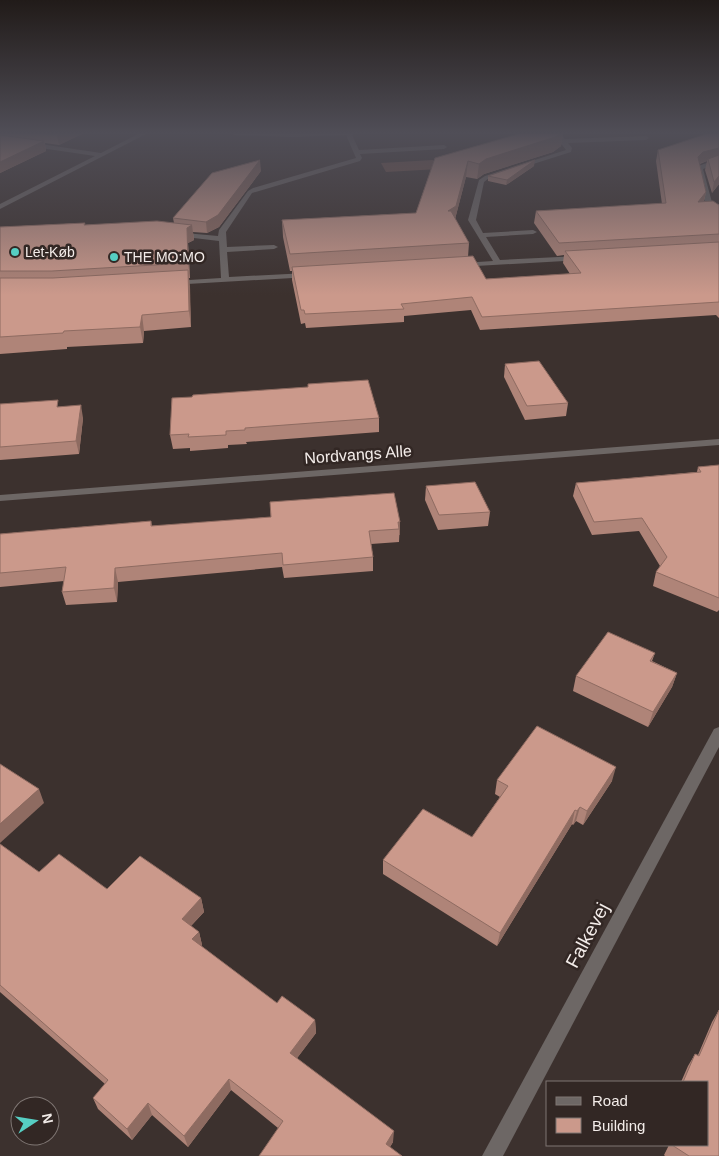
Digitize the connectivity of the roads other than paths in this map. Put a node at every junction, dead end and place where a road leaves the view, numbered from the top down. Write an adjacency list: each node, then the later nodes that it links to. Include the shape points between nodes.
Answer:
1 (40, 187): 5 (street)
2 (263, 187): 10 (street, via 252,190 222,232)
3 (480, 187): 9 (street, via 472,218)
4 (705, 187): 6 (street, via 710,207)
5 (0, 207)
6 (719, 215)
7 (533, 232): 9 (street)
8 (172, 234): 10 (street)
9 (481, 235): 14 (street)
10 (221, 239): 12 (street)
11 (274, 247): 12 (street)
12 (222, 250): 17 (street)
13 (589, 258): 14 (street)
14 (498, 263): 15 (street)
15 (450, 266)
16 (314, 274): 17 (street)
17 (225, 280): 18 (street)
18 (160, 284)
19 (719, 442): 20 (street, Nordvangs Alle)
20 (0, 498)
21 (719, 733): 22 (street, Falkevej)
22 (492, 1156)

